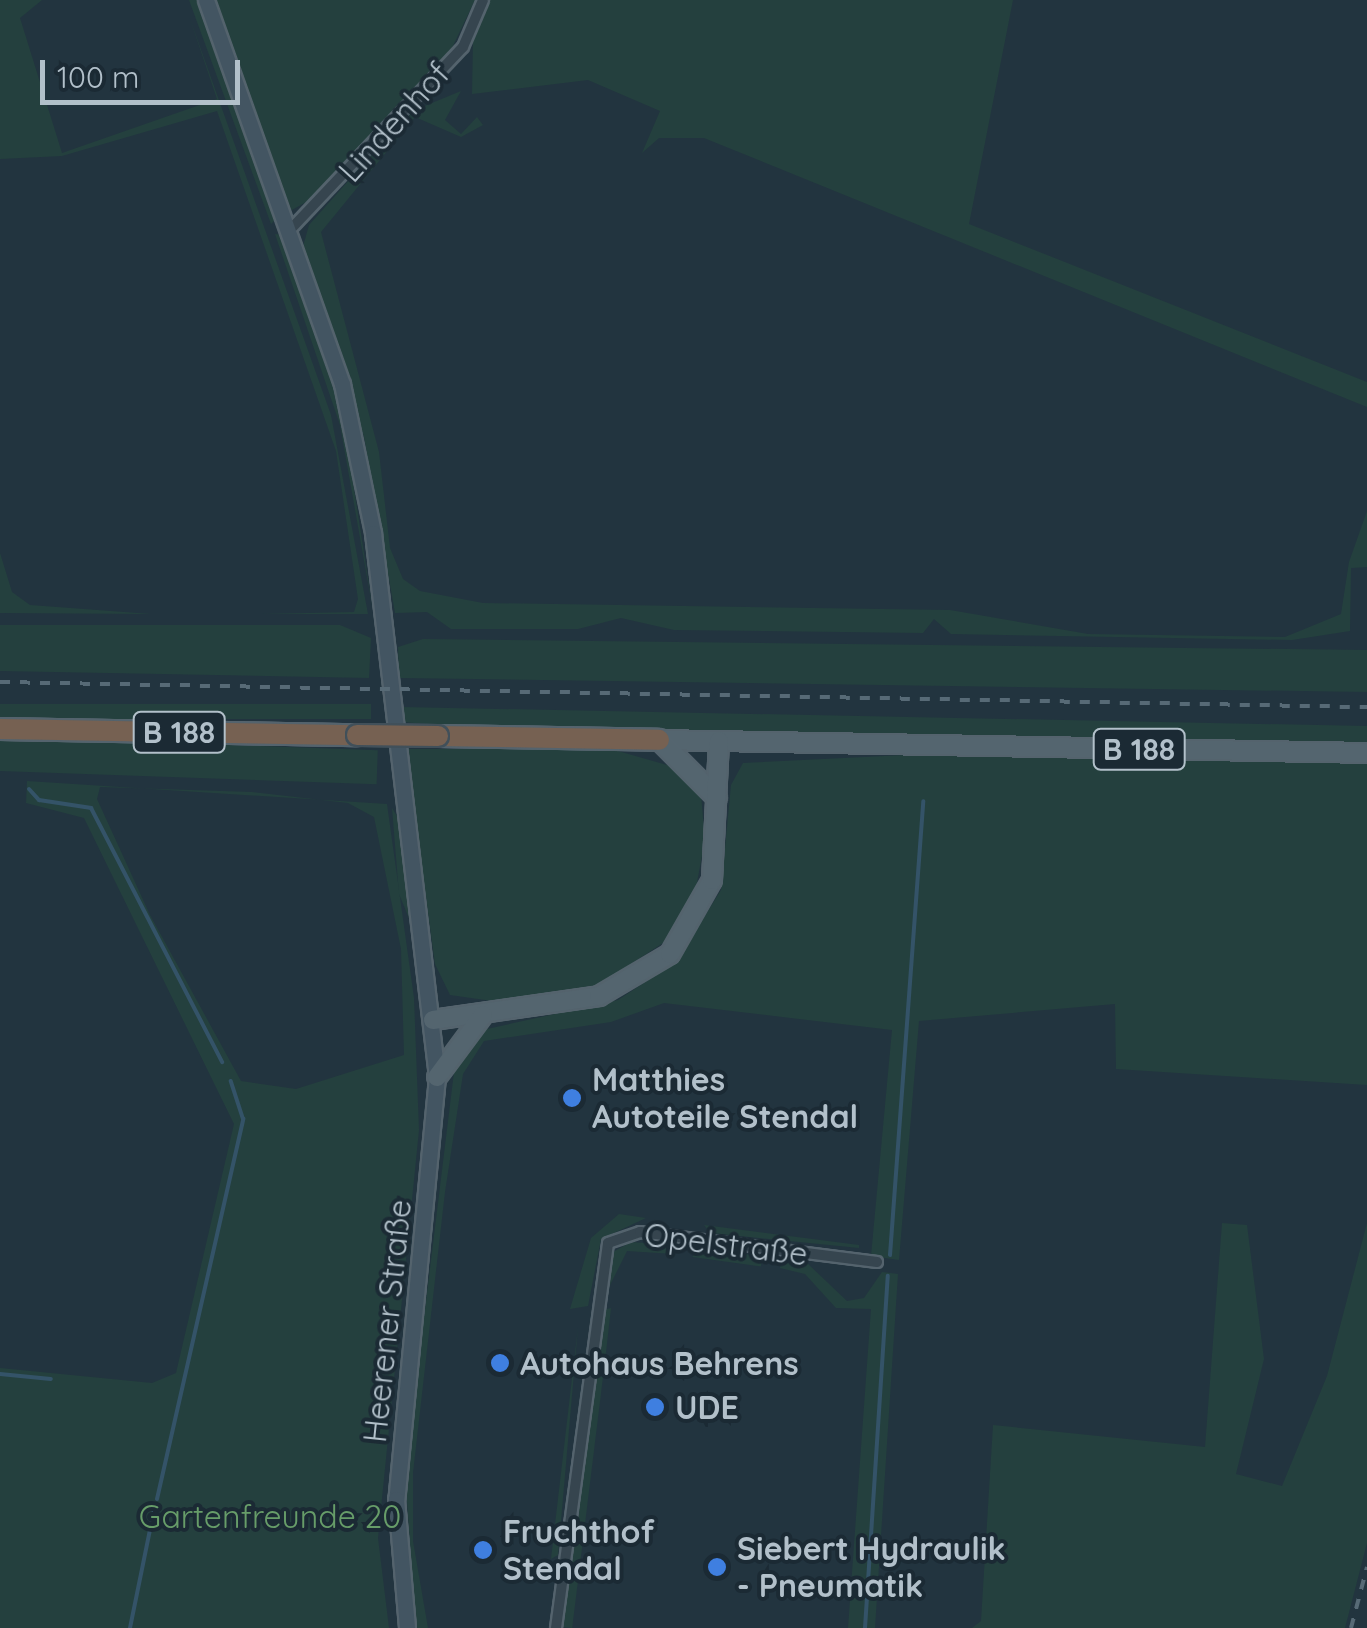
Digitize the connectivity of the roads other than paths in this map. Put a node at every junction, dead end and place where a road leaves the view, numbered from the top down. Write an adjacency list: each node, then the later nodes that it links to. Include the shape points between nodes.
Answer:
1 (206, 0): 3 (main road, Heerener Straße)
2 (482, 0): 3 (street, Lindenhof, via 463,46)
3 (289, 231): 10 (main road, Heerener Straße, via 363,464)
4 (0, 728): 5 (highway, B 188, bridge)
5 (659, 740): 6 (main road, B 188); 8 (main road)
6 (719, 742): 7 (main road, B 188); 8 (main road)
7 (1367, 753)
8 (717, 798): 9 (main road, via 708,894 670,954 607,993)
9 (483, 1015): 10 (main road); 11 (main road)
10 (433, 1020): 11 (main road, Heerener Straße)
11 (437, 1077): 13 (main road, Heerener Straße, via 396,1499)
12 (877, 1262): 14 (street, Opelstraße, via 640,1232 608,1243)
13 (406, 1628)
14 (556, 1628)

